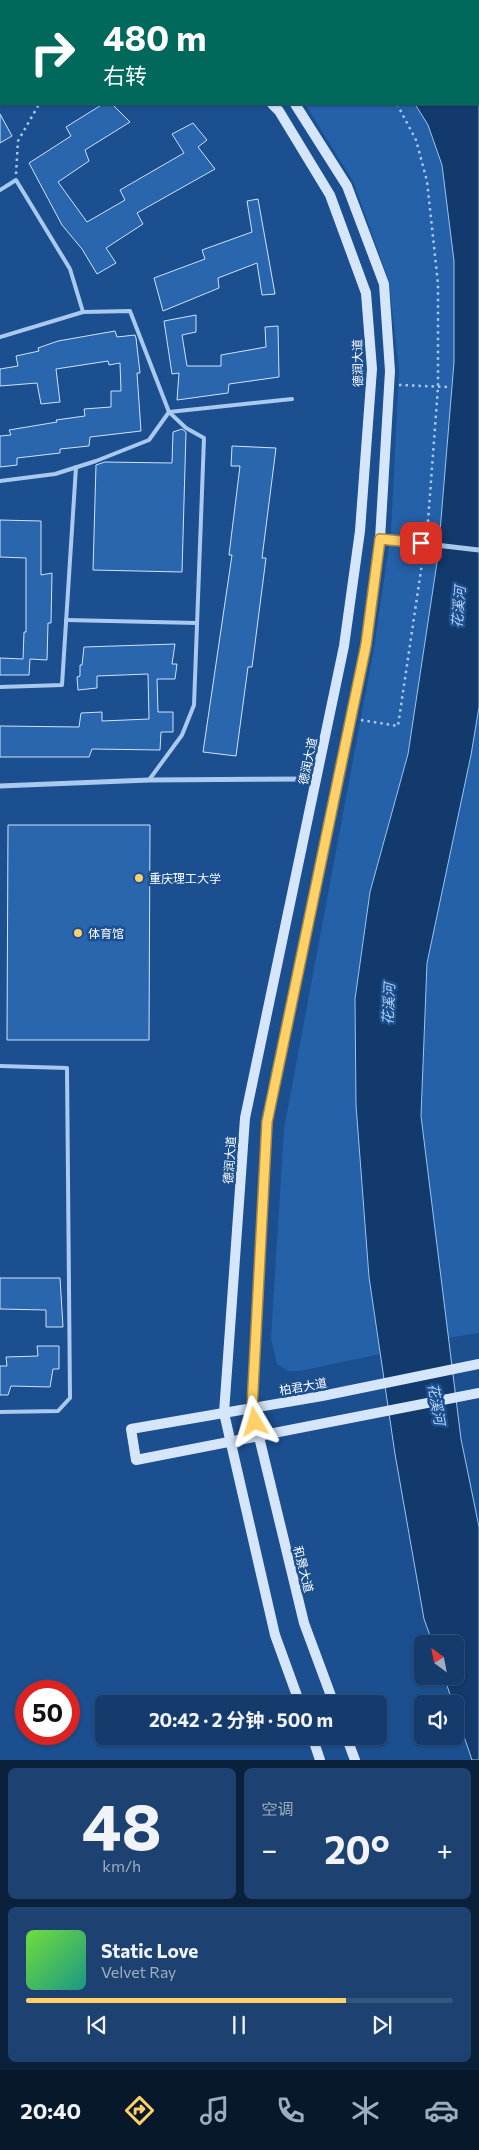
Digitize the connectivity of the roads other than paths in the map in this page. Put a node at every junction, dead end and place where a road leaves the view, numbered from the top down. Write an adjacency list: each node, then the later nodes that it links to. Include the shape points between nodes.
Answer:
1 (273, 105): 15 (main road, 德润大道, via 330,195 366,293 372,369 360,531 344,646)
2 (296, 105): 10 (main road, via 347,186 384,284 390,371)
3 (0, 190): 4 (lane, via 16,180 70,270)
4 (83, 312): 5 (lane); 7 (lane, via 130,311)
5 (0, 338)
6 (292, 399): 7 (lane)
7 (169, 412): 8 (lane, via 149,440); 13 (lane, via 186,428 204,438)
8 (76, 467): 9 (lane, via 55,474); 12 (lane)
9 (0, 482)
10 (380, 539): 11 (street, bridge); 21 (main road, via 366,645 267,1122)
11 (479, 550)
12 (66, 620): 13 (lane); 14 (lane, via 62,685)
13 (197, 623): 16 (lane, via 194,705 182,735)
14 (0, 687)
15 (316, 779): 16 (street); 23 (main road, 德润大道, via 245,1118)
16 (149, 780): 17 (street)
17 (0, 786)
18 (0, 1066): 22 (lane, via 67,1068 71,1332 70,1398 58,1411)
19 (479, 1364): 21 (main road, 柏君大道)
20 (479, 1393): 24 (main road)
21 (252, 1408): 23 (main road, 柏君大道); 24 (main road)
22 (0, 1412)
23 (224, 1413): 25 (main road, 德润大道); 25 (main road, 柏君大道, via 130,1429 136,1460)
24 (259, 1437): 25 (main road); 27 (main road, 和景大道, via 304,1623)
25 (230, 1442): 26 (main road, via 275,1635)
26 (297, 1695)
27 (331, 1695)
28 (315, 1745): 30 (main road)
29 (349, 1745): 31 (main road)
30 (320, 1760)
31 (355, 1760)

